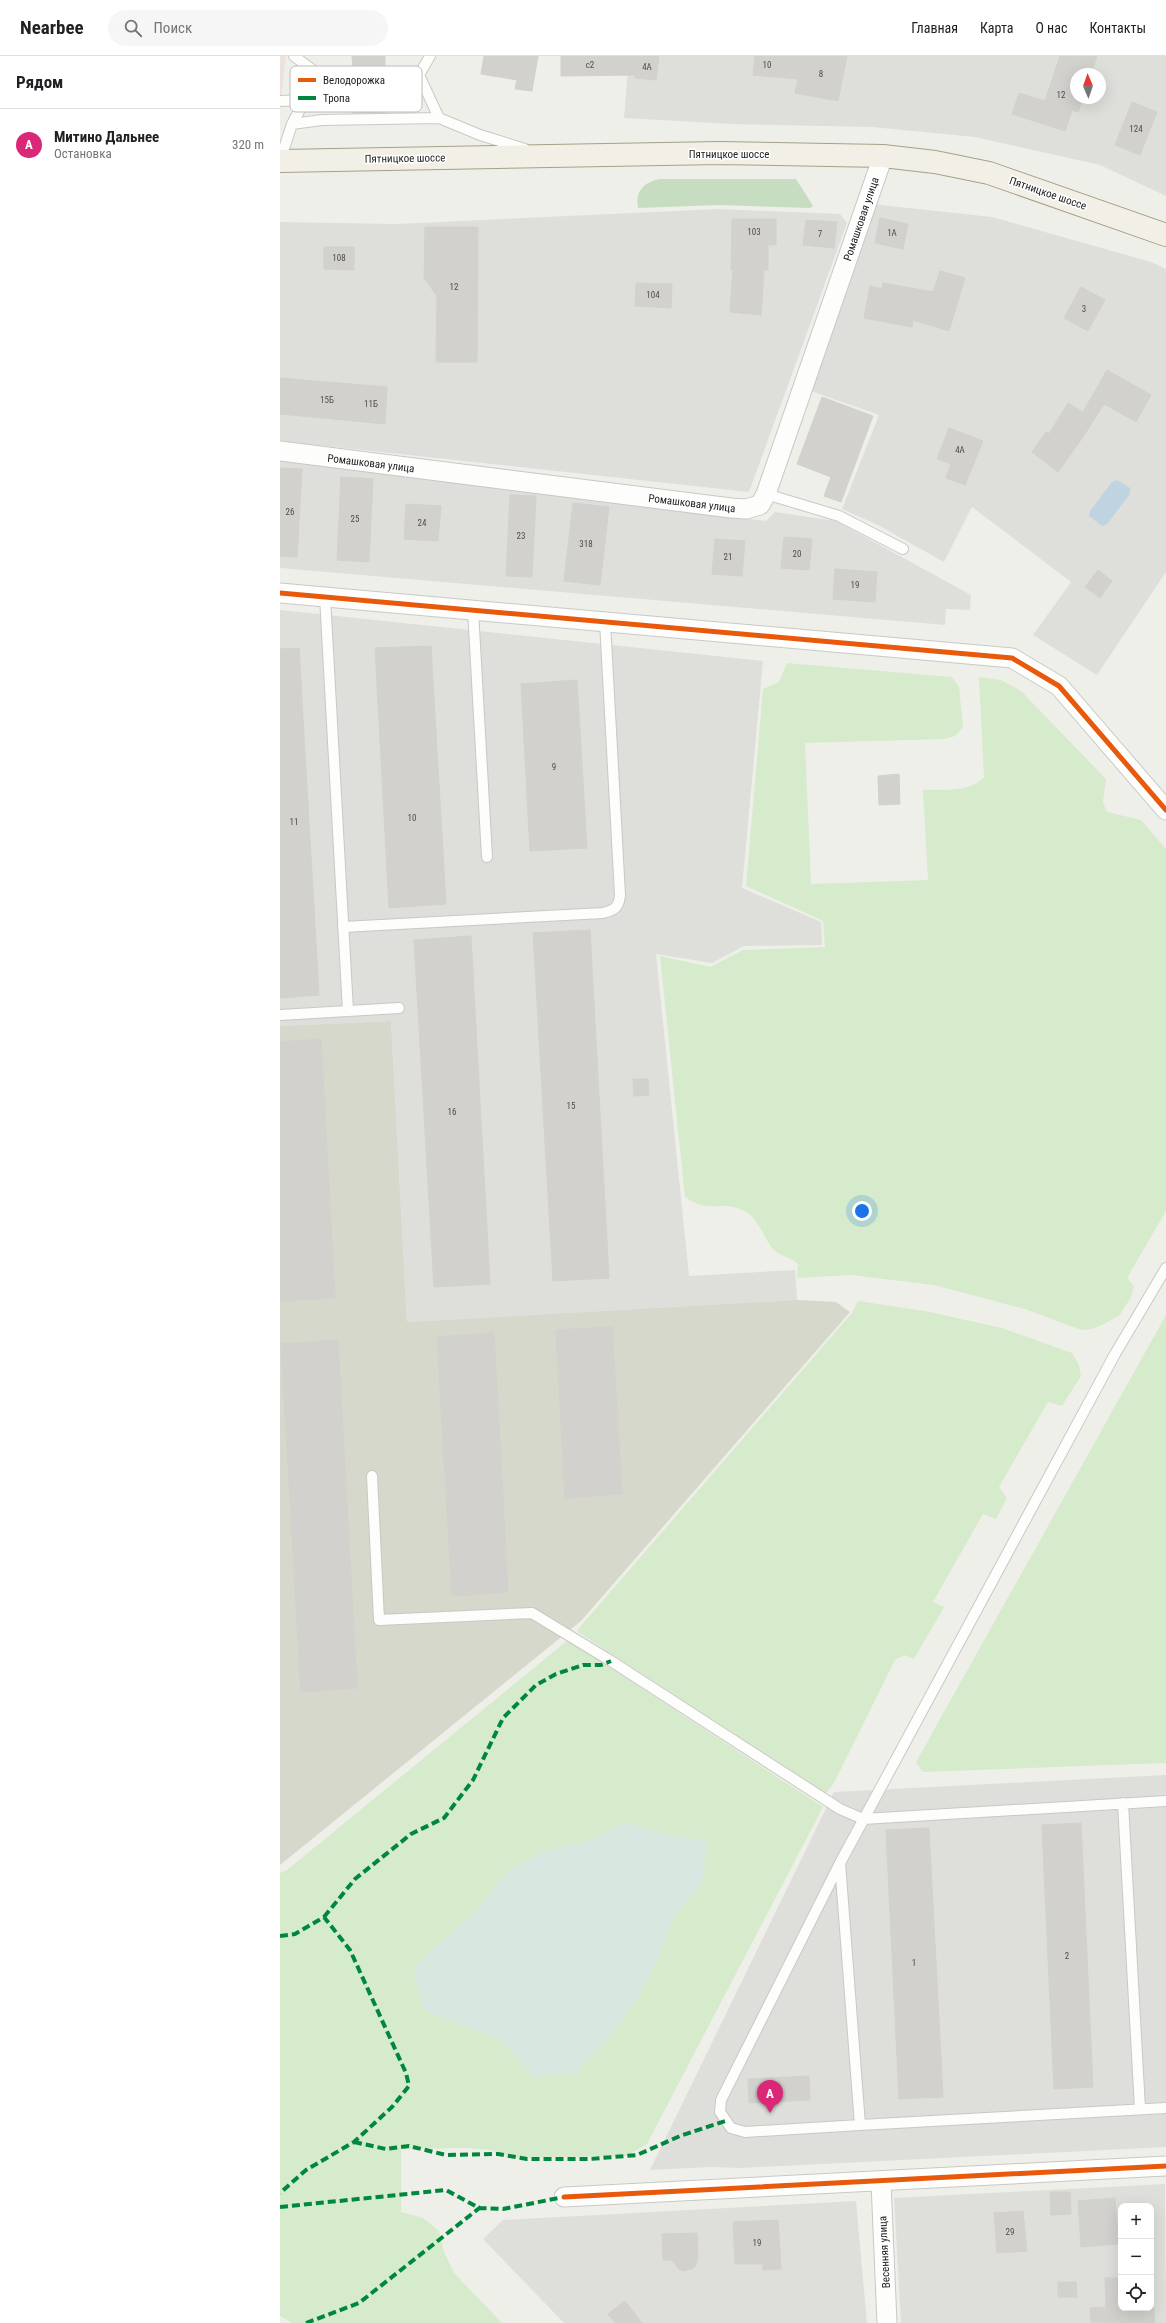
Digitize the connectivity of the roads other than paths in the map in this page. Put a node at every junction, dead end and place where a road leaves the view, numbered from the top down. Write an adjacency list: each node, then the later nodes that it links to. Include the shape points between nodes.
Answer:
1 (294, 56): 3 (lane)
2 (430, 56): 4 (lane)
3 (307, 66)
4 (422, 70)
5 (422, 81): 9 (lane)
6 (280, 101): 7 (lane)
7 (290, 101)
8 (298, 112): 10 (lane)
9 (439, 118): 10 (lane, via 322,120); 11 (lane, via 480,136)
10 (292, 124): 13 (lane)
11 (546, 156): 12 (main road, Пятницкое шоссе, via 718,153); 13 (main road, Пятницкое шоссе)
12 (883, 156): 14 (main road, Пятницкое шоссе, via 935,162 989,173); 16 (street, Ромашковая улица)
13 (280, 161)
14 (1166, 235)
15 (280, 451): 16 (street, Ромашковая улица, via 731,508 746,509 760,505)
16 (766, 494): 17 (lane, via 839,516)
17 (903, 549)
18 (280, 592): 19 (street)
19 (325, 597): 20 (street); 24 (lane)
20 (473, 610): 21 (street); 23 (lane)
21 (605, 622): 22 (street, via 1012,658 1059,686); 24 (lane, via 619,904 612,911 603,913)
22 (1166, 810)
23 (487, 857)
24 (343, 928): 26 (lane)
25 (399, 1008): 26 (lane)
26 (348, 1011): 27 (lane)
27 (280, 1015)
28 (1166, 1268): 32 (lane, via 1115,1354)
29 (372, 1476): 32 (lane, via 379,1620 532,1613 840,1809)
30 (1166, 1801): 31 (lane)
31 (1123, 1803): 32 (lane); 35 (lane)
32 (863, 1819): 33 (lane)
33 (840, 1863): 36 (lane); 36 (lane, via 721,2100 720,2112 731,2128 745,2132)
34 (1166, 2108): 35 (lane)
35 (1140, 2110): 36 (lane)
36 (860, 2125)
37 (1166, 2166): 38 (street)
38 (881, 2182): 39 (street); 40 (street, Весенняя улица)
39 (564, 2197)
40 (888, 2323)

